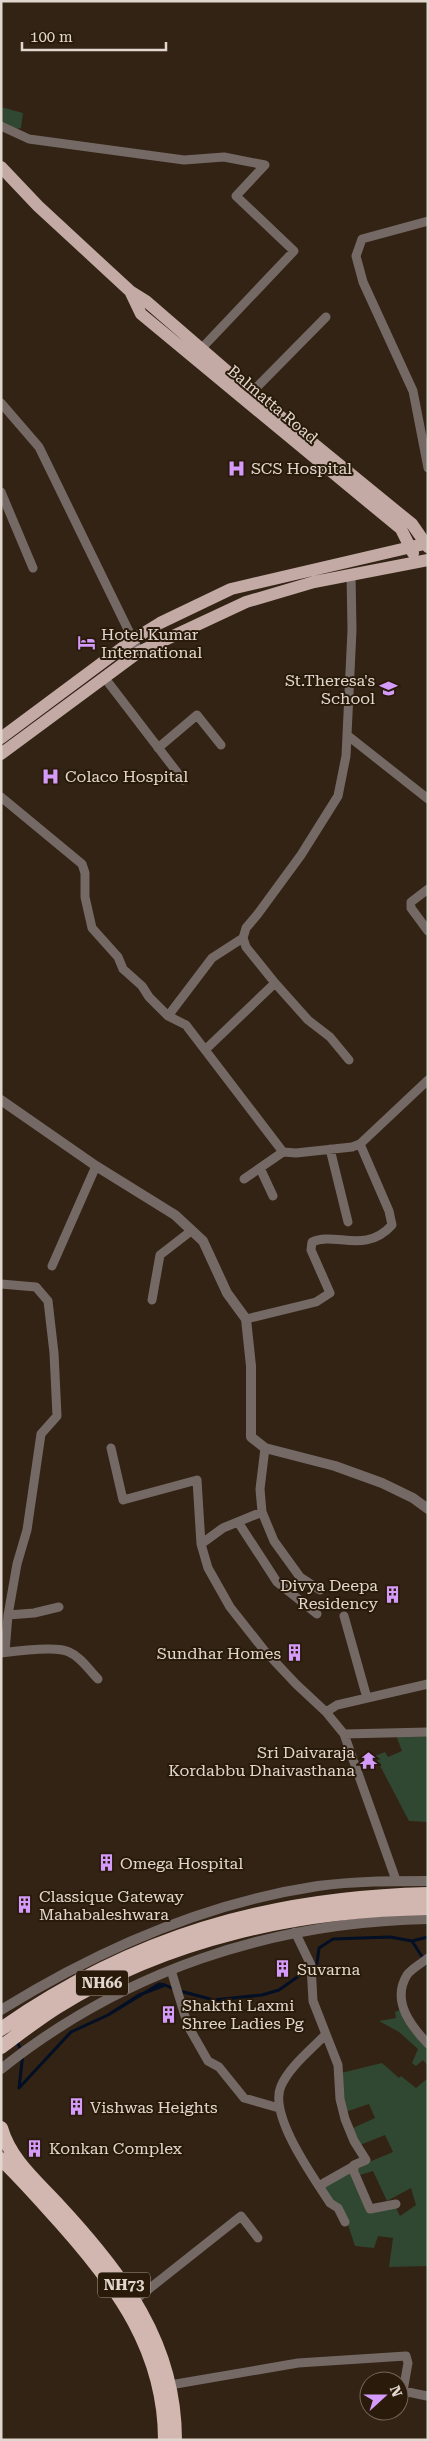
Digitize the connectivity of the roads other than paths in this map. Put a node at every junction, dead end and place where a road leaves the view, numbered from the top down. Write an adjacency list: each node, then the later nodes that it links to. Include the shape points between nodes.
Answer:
1 (1, 126): 6 (street, via 29,139 184,160 224,157 266,165 236,196 294,251)
2 (1, 166): 4 (main road, Balmatta Road, via 38,206)
3 (428, 221): 9 (street, via 362,239 356,256 363,282 413,391)
4 (130, 291): 6 (main road, Balmatta Road, via 146,300); 12 (main road, Balmatta Road, via 141,314 401,529)
5 (326, 318): 7 (street)
6 (201, 349): 7 (main road, Balmatta Road)
7 (252, 392): 11 (main road, Balmatta Road, via 412,524)
8 (1, 403): 16 (street, via 40,447)
9 (428, 468)
10 (1, 492): 14 (street)
11 (427, 542): 12 (main road)
12 (410, 546): 13 (main road, Balmatta Road); 16 (main road, via 231,589)
13 (422, 561): 15 (main road)
14 (33, 568)
15 (351, 574): 17 (main road, via 246,602); 19 (street)
16 (134, 639): 17 (street); 20 (main road)
17 (139, 652): 18 (main road)
18 (104, 677): 22 (street); 23 (main road)
19 (347, 735): 26 (street); 29 (street, via 338,796 301,855 246,928)
20 (1, 738)
21 (221, 745): 22 (street, via 197,715)
22 (158, 748): 24 (street)
23 (1, 754)
24 (183, 780)
25 (1, 797): 31 (street, via 82,864 92,928 118,958 123,969)
26 (428, 799)
27 (428, 889): 28 (street, via 416,896 411,908)
28 (428, 932)
29 (243, 938): 30 (street, via 246,947); 31 (street, via 212,958)
30 (275, 983): 32 (street); 33 (street)
31 (168, 1016): 32 (street, via 186,1025)
32 (205, 1050): 38 (street)
33 (349, 1060)
34 (428, 1080): 36 (street)
35 (1, 1100): 39 (street)
36 (360, 1144): 37 (street); 48 (street, via 392,1225 373,1239 359,1242 312,1242 311,1250 330,1293 316,1302)
37 (330, 1149): 38 (street); 43 (street)
38 (283, 1152): 40 (street)
39 (96, 1166): 44 (street, via 175,1214); 45 (street)
40 (260, 1168): 41 (street); 42 (street)
41 (244, 1180)
42 (273, 1196)
43 (348, 1222)
44 (191, 1231): 47 (street, via 160,1255); 48 (street, via 204,1241 227,1293)
45 (52, 1266)
46 (1, 1284): 58 (street, via 36,1287 48,1301 57,1416 41,1434 27,1530)
47 (152, 1300)
48 (246, 1319): 50 (street, via 251,1366 251,1437)
49 (111, 1448): 54 (street, via 123,1500 197,1480)
50 (265, 1448): 51 (street, via 335,1466 382,1483); 52 (street, via 260,1489)
51 (428, 1509)
52 (262, 1512): 53 (street); 55 (street, via 274,1540 300,1577)
53 (238, 1522): 54 (street, via 223,1528); 57 (street, via 277,1582)
54 (201, 1544): 64 (street, via 208,1568 230,1607 264,1650)
55 (320, 1590)
56 (59, 1606): 58 (street, via 34,1613)
57 (317, 1614)
58 (8, 1615): 60 (street)
59 (344, 1616): 63 (street)
60 (3, 1653): 61 (street, via 68,1651)
61 (98, 1679)
62 (428, 1684): 63 (street)
63 (367, 1698): 64 (street, via 337,1705)
64 (326, 1712): 66 (street)
65 (428, 1732): 66 (street)
66 (344, 1734): 67 (street)
67 (396, 1880): 68 (street); 76 (street, via 317,1886 189,1918 102,1954)
68 (428, 1881)
69 (428, 1894): 73 (highway, NH66, via 336,1899 262,1912)
70 (428, 1908): 73 (highway, NH66, via 358,1911)
71 (428, 1919): 72 (street, via 359,1923)
72 (295, 1932): 75 (street); 78 (street, via 311,1970 313,2002)
73 (210, 1933): 77 (highway, NH66, via 158,1943 40,2002); 80 (highway, NH66, via 95,1986 59,2006)
74 (428, 1958): 79 (street, via 407,1975 401,1991 402,2010)
75 (171, 1970): 81 (street, via 72,2018); 82 (street, via 188,2026 208,2061 218,2067 244,2098)
76 (1, 2010)
77 (1, 2029)
78 (326, 2034): 82 (street, via 280,2087); 85 (street, via 338,2065 345,2119 366,2160)
79 (428, 2044)
80 (1, 2047)
81 (1, 2069)
82 (279, 2108): 86 (street, via 286,2128)
83 (1, 2128): 90 (highway, NH73, via 16,2159 88,2238)
84 (1, 2159): 93 (highway, NH73, via 80,2245 127,2306 161,2387)
85 (354, 2166): 86 (street); 87 (street, via 370,2209)
86 (320, 2187): 88 (street)
87 (396, 2204)
88 (345, 2222)
89 (258, 2238): 90 (street, via 241,2216)
90 (135, 2300): 91 (highway, NH73, via 158,2346)
91 (170, 2385): 92 (street, via 298,2363 406,2356 408,2363 403,2392); 94 (highway, NH73, via 175,2412)
92 (428, 2396)
93 (165, 2440)
94 (175, 2440)

